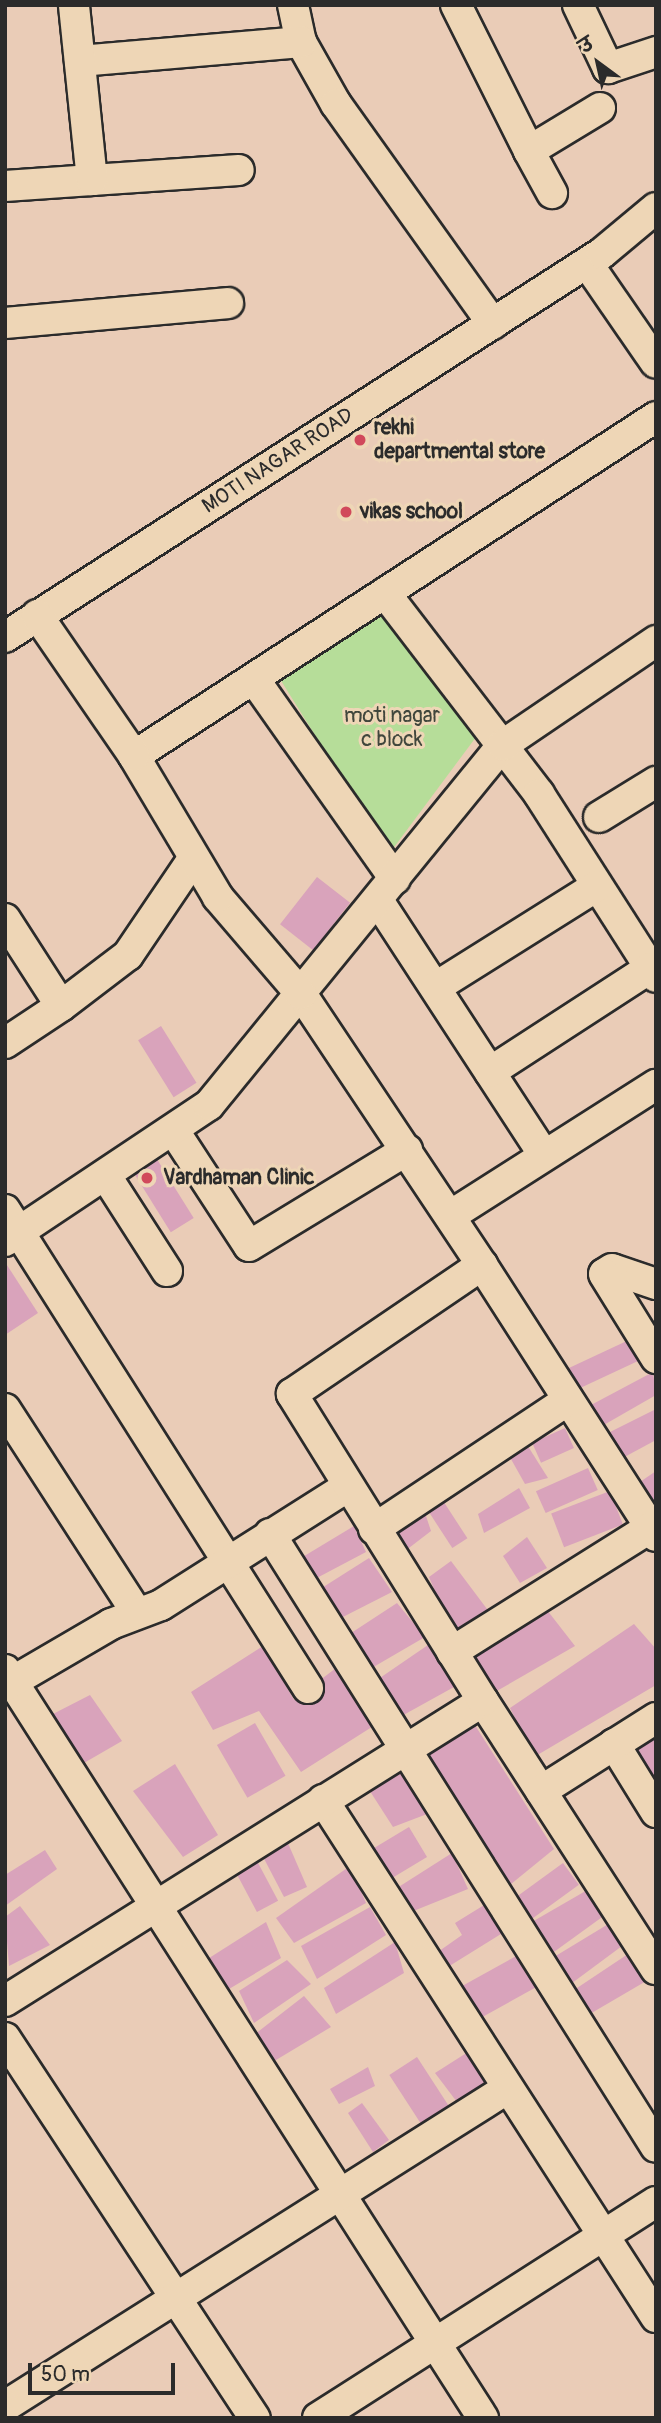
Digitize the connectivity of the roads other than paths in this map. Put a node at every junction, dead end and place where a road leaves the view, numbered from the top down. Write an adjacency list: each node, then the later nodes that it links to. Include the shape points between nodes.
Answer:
1 (74, 5): 7 (street)
2 (293, 5): 5 (street)
3 (456, 5): 9 (street)
4 (578, 5): 6 (street, via 608,68)
5 (301, 41): 7 (street); 18 (street, via 336,104)
6 (656, 52)
7 (80, 61): 11 (street)
8 (600, 108): 9 (street)
9 (529, 151): 13 (street)
10 (239, 170): 11 (street)
11 (92, 180): 12 (street)
12 (5, 186)
13 (552, 192)
14 (656, 208): 15 (street, MOTI NAGAR ROAD)
15 (587, 263): 18 (street, MOTI NAGAR ROAD); 19 (street)
16 (228, 303): 17 (street)
17 (5, 323)
18 (493, 324): 22 (street, MOTI NAGAR ROAD)
19 (656, 363)
20 (656, 417): 21 (street)
21 (385, 593): 25 (street); 26 (street)
22 (37, 615): 23 (street, MOTI NAGAR ROAD); 27 (street)
23 (5, 637)
24 (656, 641): 26 (street)
25 (256, 682): 27 (street); 32 (street)
26 (503, 745): 31 (street); 32 (street)
27 (134, 756): 30 (street)
28 (654, 787): 29 (street)
29 (599, 817)
30 (193, 859): 36 (street); 37 (street, via 128,955)
31 (597, 886): 34 (street); 35 (street)
32 (387, 890): 35 (street); 36 (street)
33 (5, 919): 37 (street)
34 (653, 972): 39 (street)
35 (436, 987): 39 (street)
36 (301, 994): 41 (street, via 225,1089); 42 (street)
37 (61, 1006): 38 (street)
38 (5, 1042)
39 (491, 1072): 43 (street)
40 (656, 1085): 43 (street)
41 (174, 1131): 42 (street, via 249,1246); 44 (street)
42 (407, 1150): 45 (street)
43 (543, 1154): 45 (street)
44 (106, 1176): 46 (street); 48 (street)
45 (450, 1216): 47 (street)
46 (10, 1228): 57 (street)
47 (482, 1265): 51 (street); 53 (street, via 295,1388 294,1402)
48 (167, 1271)
49 (656, 1284): 50 (street, via 612,1269 604,1274)
50 (656, 1358)
51 (568, 1401): 54 (street); 55 (street)
52 (5, 1409): 58 (street)
53 (347, 1487): 54 (street); 56 (street)
54 (374, 1529): 59 (street)
55 (654, 1529): 59 (street)
56 (270, 1534): 57 (street); 65 (street)
57 (226, 1561): 58 (street); 61 (street)
58 (137, 1613): 60 (street)
59 (452, 1652): 62 (street)
60 (8, 1679): 69 (street)
61 (308, 1688)
62 (483, 1701): 65 (street); 66 (street)
63 (656, 1718): 64 (street)
64 (614, 1744): 66 (street); 68 (street)
65 (406, 1747): 67 (street); 74 (street)
66 (541, 1791): 70 (street)
67 (323, 1800): 69 (street); 73 (street)
68 (656, 1812)
69 (159, 1902): 71 (street); 75 (street)
70 (656, 1969)
71 (5, 2001)
72 (5, 2038): 78 (street)
73 (508, 2088): 75 (street); 77 (street)
74 (656, 2147)
75 (341, 2192): 78 (street); 80 (street)
76 (656, 2202): 77 (street)
77 (604, 2238): 79 (street); 80 (street)
78 (177, 2299): 81 (street); 82 (street)
79 (656, 2317)
80 (436, 2344): 83 (street); 84 (street)
81 (12, 2405)
82 (256, 2418)
83 (318, 2418)
84 (483, 2418)

